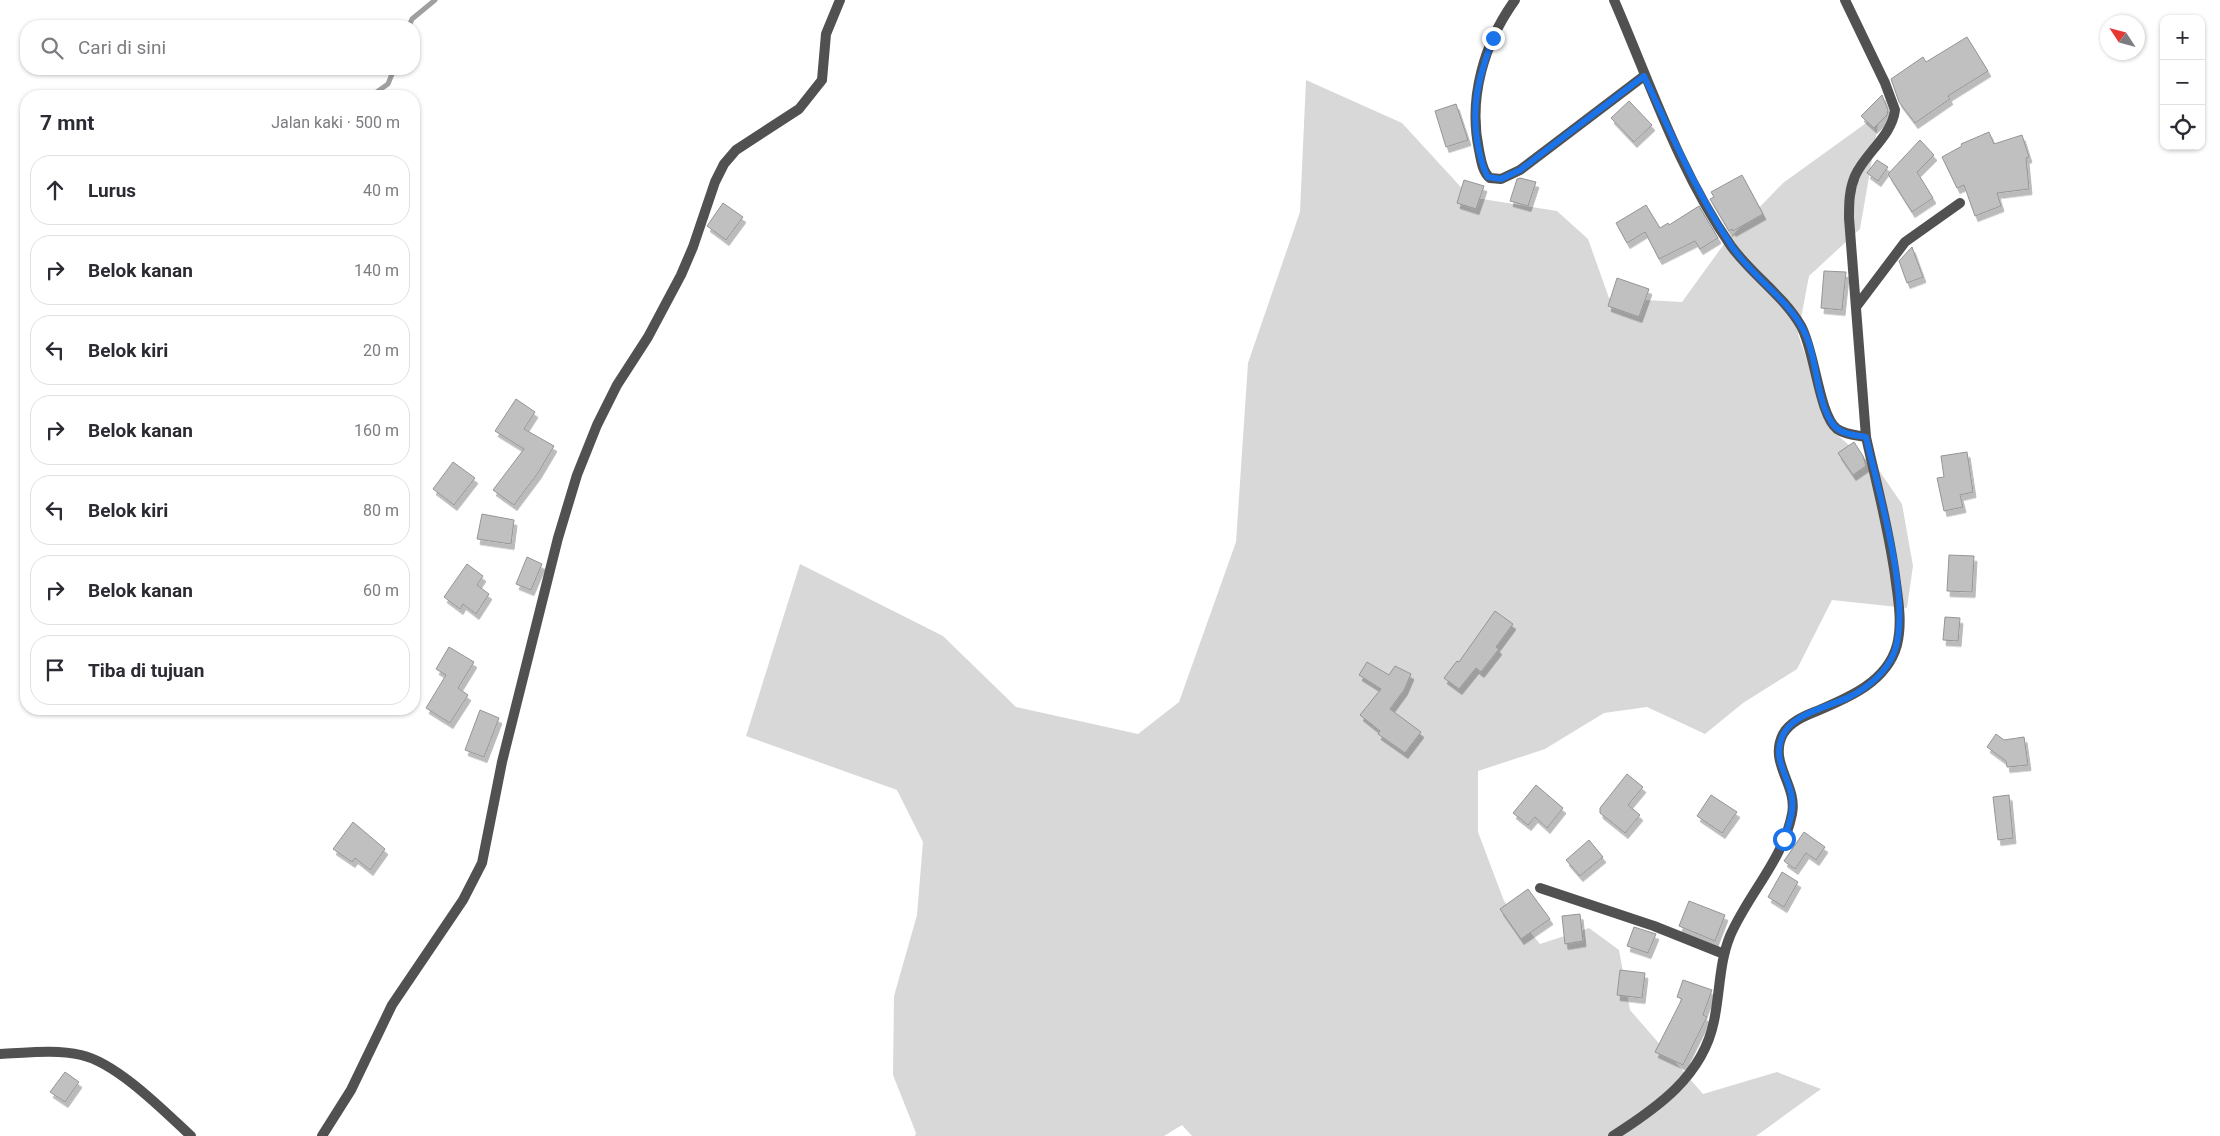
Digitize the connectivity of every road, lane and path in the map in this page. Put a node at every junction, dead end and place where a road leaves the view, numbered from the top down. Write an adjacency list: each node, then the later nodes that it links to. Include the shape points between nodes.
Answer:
1 (840, 0): 13 (street, via 826,34 822,80 799,109 736,150 724,164 681,274 597,425 577,475 558,538 502,762 478,874 392,1005 351,1090)
2 (1515, 0): 5 (street, via 1493,38 1477,84 1474,112 1478,144 1484,172 1490,178 1501,179 1520,170)
3 (1614, 0): 5 (street)
4 (1845, 0): 7 (street, via 1895,110 1887,130 1855,175 1850,192)
5 (1644, 76): 8 (street, via 1690,175 1732,247 1784,302 1802,329 1814,358 1824,406 1831,422 1843,432)
6 (1960, 204): 7 (street, via 1905,242)
7 (1856, 307): 8 (street)
8 (1866, 437): 10 (street, via 1891,544 1900,612 1897,644 1888,664 1866,687 1798,720 1782,737 1779,763 1792,798 1792,815 1767,874 1736,925)
9 (1540, 888): 10 (street, via 1654,926)
10 (1724, 954): 14 (street, via 1712,1027 1696,1065 1659,1105)
11 (0, 1054): 12 (street, via 57,1052 95,1060 130,1083)
12 (191, 1136)
13 (322, 1136)
14 (1613, 1136)

